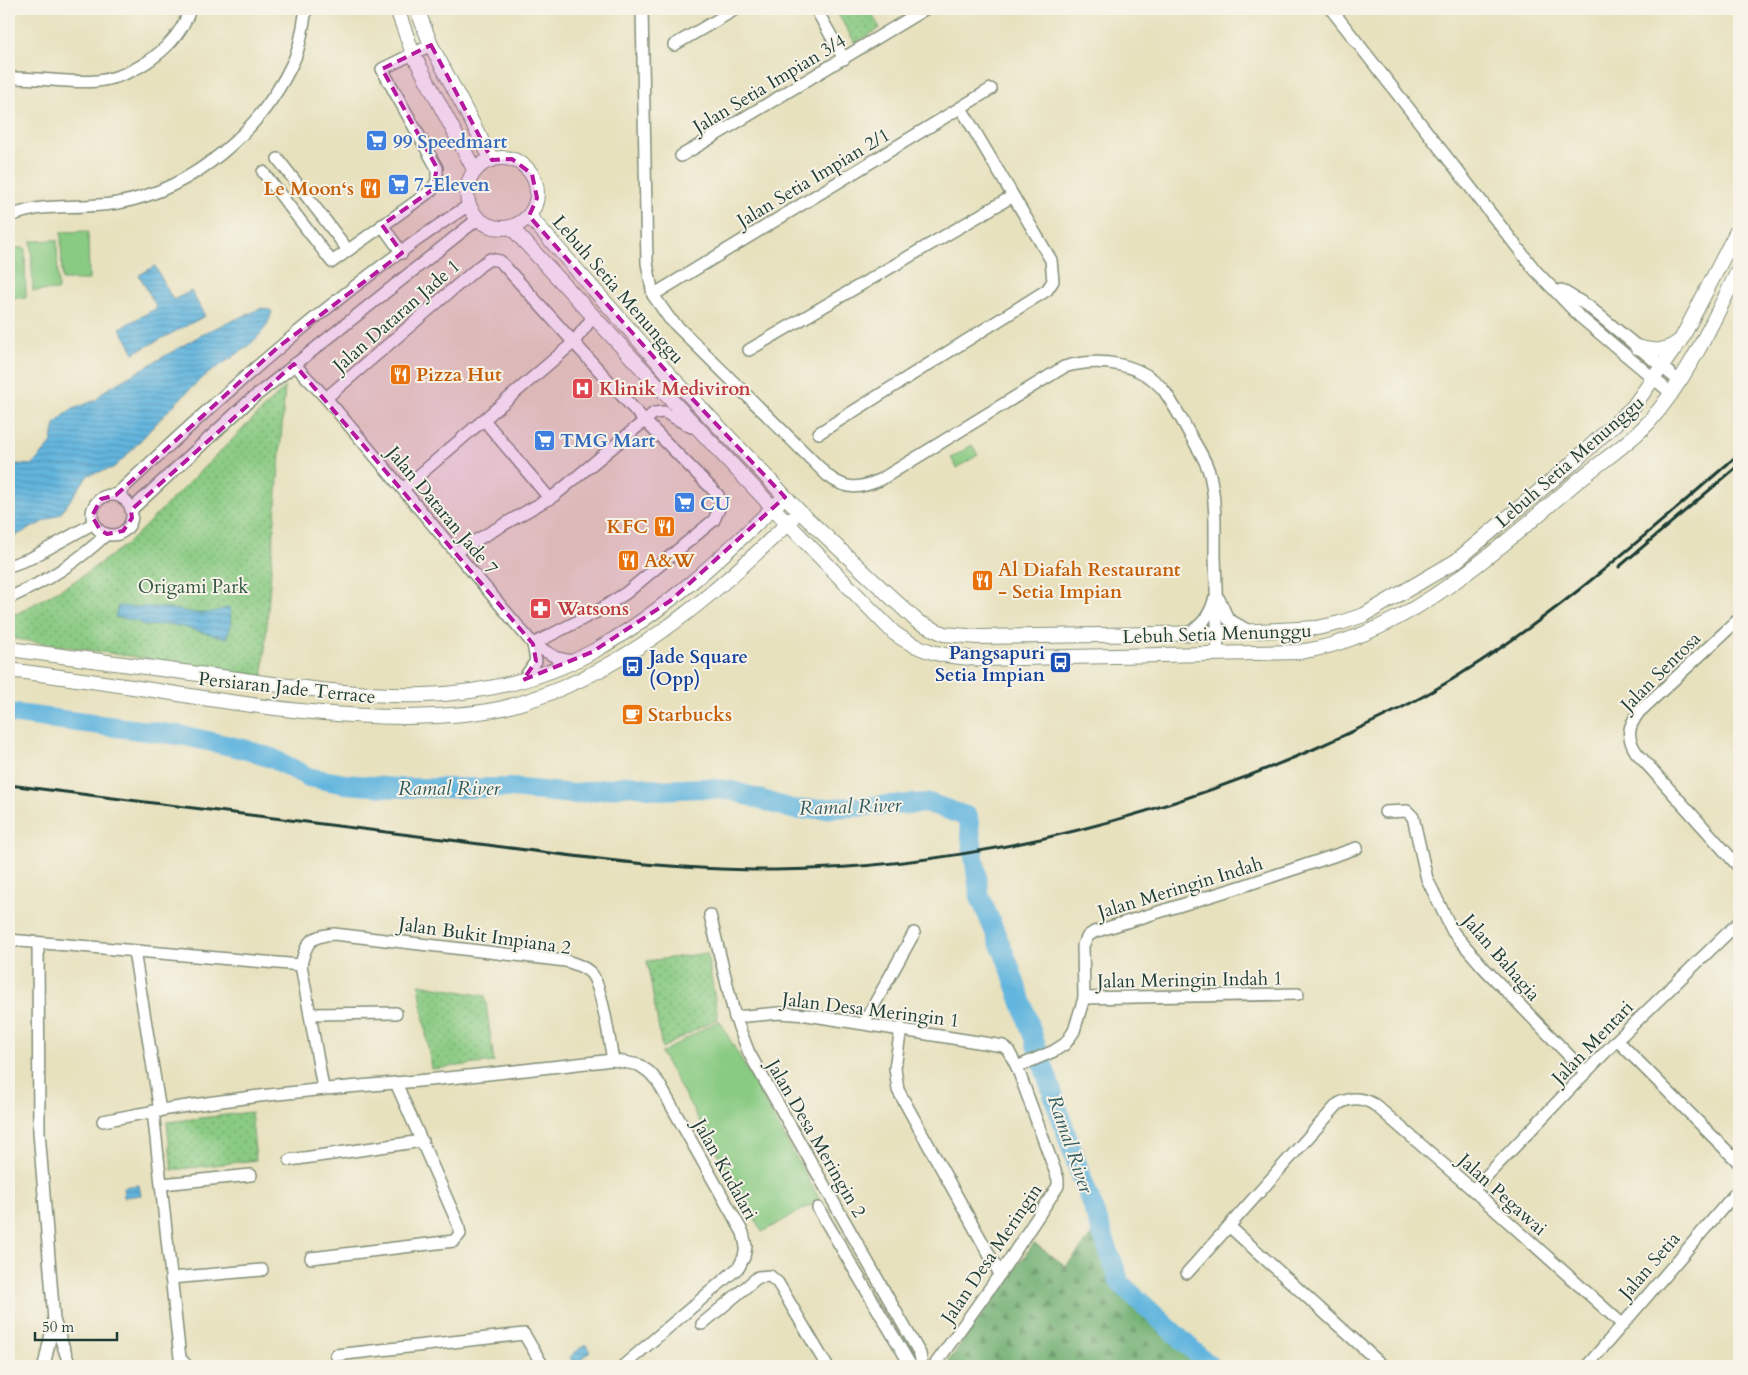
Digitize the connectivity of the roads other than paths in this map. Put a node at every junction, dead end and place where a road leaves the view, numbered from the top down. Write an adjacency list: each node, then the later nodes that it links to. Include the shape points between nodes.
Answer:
1 (190, 9): 14 (street, via 166,47 133,70 96,81)
2 (306, 9): 24 (street, via 294,58 281,86 261,115 213,159 181,180 117,203 40,209)
3 (397, 9): 12 (street)
4 (417, 9): 10 (street)
5 (642, 9): 34 (street, via 647,263)
6 (736, 9): 11 (street)
7 (816, 9): 13 (street)
8 (925, 9): 13 (street, Jalan Setia Impian 3/4)
9 (1331, 9): 33 (street, via 1458,174 1535,270)
10 (432, 45): 12 (street); 19 (street)
11 (674, 45)
12 (413, 54): 20 (street); 27 (street, via 382,69 437,168 437,180 432,190)
13 (844, 59): 17 (street, Jalan Setia Impian 3/4)
14 (9, 78)
15 (991, 88): 16 (street, Jalan Setia Impian 2/1)
16 (961, 108): 22 (street); 34 (street, Jalan Setia Impian 2/1)
17 (681, 156)
18 (278, 159): 30 (street)
19 (492, 160): 20 (street); 25 (street, via 512,160 532,174 537,198)
20 (476, 171): 23 (street, via 468,187)
21 (263, 172): 30 (street, via 332,262)
22 (1013, 196): 41 (street); 48 (street, via 1051,260 1053,281 1047,290)
23 (469, 205): 26 (street); 31 (street)
24 (9, 216)
25 (529, 216): 28 (street); 52 (street, Lebuh Setia Menunggu, via 667,372)
26 (479, 218): 28 (street, via 500,228); 36 (street)
27 (382, 225): 30 (street); 31 (street)
28 (511, 226): 37 (street, Lebuh Setia Menunggu)
29 (1739, 228): 38 (street)
30 (348, 250)
31 (402, 253): 35 (street)
32 (1739, 269): 44 (street, Lebuh Setia Menunggu, via 1708,332)
33 (1550, 284): 40 (street, via 1588,306); 43 (street, via 1579,316)
34 (653, 295): 62 (street, via 670,318 822,471 838,484 850,488 864,487 880,480 1064,367 1080,362 1101,362 1138,372 1153,380 1164,392 1206,463 1214,510)
35 (341, 296): 36 (street); 51 (street, via 211,405)
36 (354, 315): 42 (street)
37 (593, 317): 39 (street); 49 (street, Lebuh Setia Menunggu)
38 (1682, 338): 40 (street, via 1665,350); 43 (street, Lebuh Setia Menunggu)
39 (573, 343): 45 (street, Jalan Dataran Jade 1, via 507,267 490,259); 46 (street); 47 (street)
40 (1637, 347): 43 (street)
41 (750, 350)
42 (294, 364): 45 (street, Jalan Dataran Jade 7); 55 (street, via 248,402)
43 (1658, 373): 44 (street); 65 (street, Lebuh Setia Menunggu, via 1633,407 1604,436 1456,561 1364,614 1340,623 1317,628)
44 (1675, 387): 70 (street, Lebuh Setia Menunggu, via 1648,423 1464,577 1385,624 1320,649)
45 (326, 398): 50 (street, Jalan Dataran Jade 7)
46 (484, 420): 50 (street); 53 (street)
47 (644, 420): 49 (street, via 654,413 664,412); 53 (street); 68 (street, via 718,495 720,504 714,520 626,593)
48 (818, 433)
49 (703, 434): 54 (street, Lebuh Setia Menunggu)
50 (402, 489): 60 (street, Jalan Dataran Jade 7)
51 (116, 495): 55 (street, via 123,498); 57 (street, via 105,496 97,502 93,509)
52 (785, 496): 54 (street, Persiaran Jade Terrace); 56 (street, Lebuh Setia Menunggu)
53 (550, 499): 60 (street)
54 (772, 509): 58 (street, Lebuh Setia Menunggu); 71 (street, Persiaran Jade Terrace, via 670,601 625,632)
55 (132, 510): 59 (street, via 132,518 123,531)
56 (800, 512): 58 (street, Persiaran Jade Terrace); 67 (street, Lebuh Setia Menunggu, via 918,622 944,634 978,637)
57 (94, 523): 59 (street); 61 (street, via 31,558)
58 (787, 524): 70 (street, Lebuh Setia Menunggu, via 894,633 930,653 980,659); 72 (street, Persiaran Jade Terrace, via 655,638 610,665 560,689 503,708 439,716 320,714)
59 (107, 534): 63 (street, via 81,558 46,581)
60 (456, 552): 68 (street, Jalan Dataran Jade 7)
61 (9, 566)
62 (1216, 593): 65 (street, via 1228,619); 66 (street); 67 (street, via 1212,609 1200,627)
63 (9, 598)
64 (1739, 619): 76 (street, Jalan Sentosa, via 1639,712 1630,724 1628,739)
65 (1250, 632): 66 (street, Lebuh Setia Menunggu)
66 (1217, 633): 67 (street, Lebuh Setia Menunggu); 70 (street)
67 (1186, 634)
68 (533, 644): 71 (street, Jalan Dataran Jade 7, via 556,658); 73 (street, via 536,662)
69 (9, 649): 73 (street, Persiaran Jade Terrace, via 348,694 435,696 476,692)
70 (1218, 653)
71 (572, 661): 73 (street, Persiaran Jade Terrace)
72 (9, 670)
73 (523, 680)
74 (1385, 812): 95 (street, Jalan Bahagia, via 1407,811 1413,817 1427,879 1453,932)
75 (1357, 848): 85 (street, Jalan Meringin Indah, via 1094,932 1084,945)
76 (1739, 867)
77 (710, 914): 88 (street, Jalan Desa Meringin 2)
78 (1739, 922): 91 (street, Jalan Mentari)
79 (914, 933): 89 (street)
80 (9, 940): 81 (street)
81 (38, 943): 82 (street); 114 (street, via 39,1132)
82 (134, 951): 83 (street); 98 (street)
83 (301, 965): 87 (street); 93 (street, Jalan Bukit Impiana 2, via 310,941 321,935 334,934 566,960 580,965 592,975)
84 (1298, 994): 85 (street, Jalan Meringin Indah 1)
85 (1084, 998): 94 (street, Jalan Meringin Indah, via 1074,1030 1064,1044)
86 (396, 1013): 87 (street)
87 (310, 1014): 97 (street)
88 (735, 1017): 89 (street, Jalan Desa Meringin 1, via 793,1013); 125 (street, Jalan Desa Meringin 2, via 749,1053 920,1354)
89 (864, 1023): 90 (street, Jalan Desa Meringin 1)
90 (901, 1028): 92 (street, Jalan Desa Meringin 1); 112 (street, via 895,1068 898,1090)
91 (1617, 1040): 95 (street, Jalan Mentari); 102 (street)
92 (1003, 1046): 94 (street, Jalan Desa Meringin)
93 (613, 1060): 96 (street, Jalan Kudalari); 122 (street, Jalan Kudalari, via 639,1065 658,1082 736,1221 746,1246 739,1267)
94 (1017, 1067): 112 (street, Jalan Desa Meringin, via 1058,1183 1054,1194)
95 (1586, 1073): 106 (street, Jalan Mentari)
96 (396, 1083): 97 (street, Jalan Kudalari); 100 (street)
97 (323, 1088): 98 (street, Jalan Kudalari)
98 (156, 1111): 99 (street, Jalan Kudalari); 104 (street)
99 (103, 1121)
100 (422, 1141): 101 (street); 109 (street, via 458,1224 460,1234 454,1241)
101 (290, 1160)
102 (1739, 1163)
103 (251, 1175): 104 (street)
104 (162, 1184): 113 (street)
105 (1739, 1189): 116 (street, Jalan Setia)
106 (1473, 1190): 108 (street, Jalan Pegawai, via 1375,1105 1357,1098 1338,1104); 116 (street, Jalan Pegawai)
107 (818, 1208): 124 (street, Jalan Desa Meringin 2)
108 (1230, 1227): 111 (street); 127 (street)
109 (311, 1258)
110 (262, 1270): 113 (street)
111 (1187, 1273)
112 (1000, 1274): 126 (street, Jalan Desa Meringin)
113 (172, 1278): 118 (street)
114 (54, 1320): 119 (street); 120 (street)
115 (702, 1324): 123 (street, via 758,1277 770,1276)
116 (1622, 1324): 128 (street, Jalan Setia)
117 (336, 1355): 121 (street, via 524,1334)
118 (184, 1362)
119 (44, 1366)
120 (70, 1366)
121 (543, 1366)
122 (623, 1366)
123 (828, 1366)
124 (911, 1366)
125 (922, 1366)
126 (934, 1366)
127 (1383, 1366)
128 (1587, 1366)

